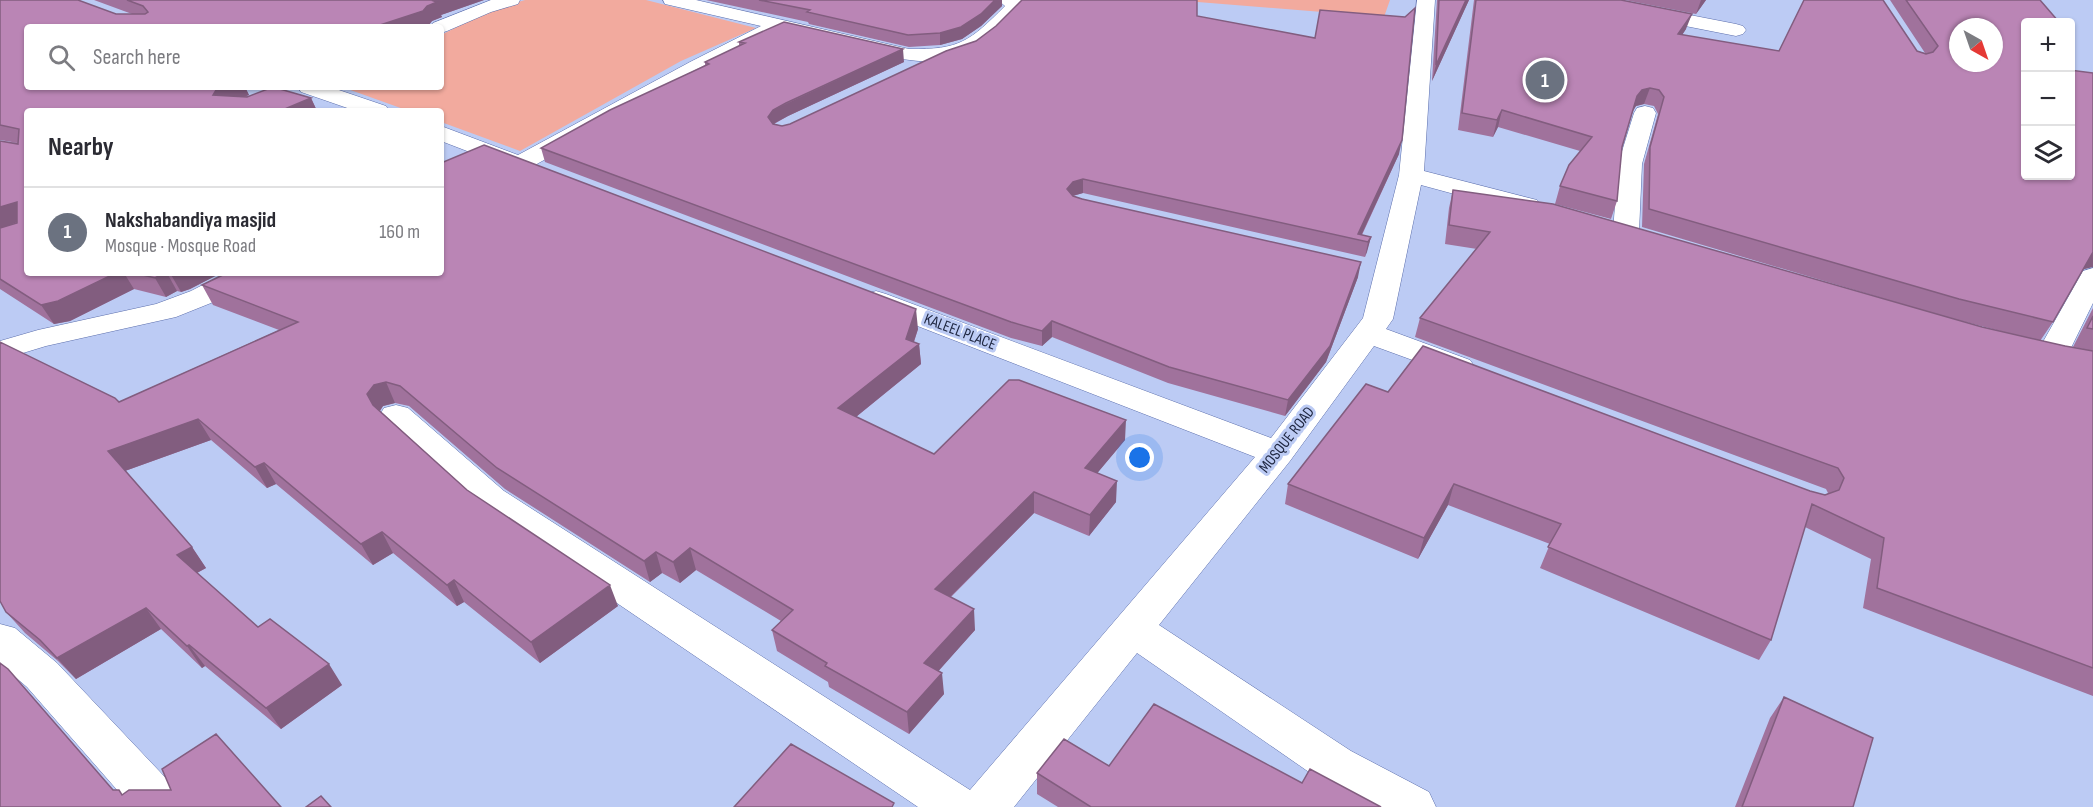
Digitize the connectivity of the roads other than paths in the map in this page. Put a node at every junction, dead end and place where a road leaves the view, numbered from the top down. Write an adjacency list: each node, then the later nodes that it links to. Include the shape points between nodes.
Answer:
1 (455, 0): 8 (street)
2 (511, 0): 8 (street)
3 (672, 0): 7 (street)
4 (1007, 0): 12 (street, via 1016,2 1013,8 981,42)
5 (1426, 0): 21 (street, MOSQUE ROAD)
6 (1584, 0): 11 (street)
7 (706, 3): 9 (street)
8 (484, 8): 10 (street)
9 (781, 24): 12 (street, via 909,55); 19 (street)
10 (444, 25)
11 (1736, 30)
12 (945, 55): 13 (street)
13 (901, 74)
14 (306, 90): 15 (street)
15 (368, 108)
16 (1645, 112): 24 (street, via 1630,164)
17 (444, 134): 18 (street)
18 (488, 152): 19 (street); 20 (street)
19 (519, 164): 22 (street)
20 (460, 166)
21 (1411, 175): 23 (street); 28 (street, MOSQUE ROAD, via 1377,271 1378,319)
22 (552, 176)
23 (1558, 214)
24 (1626, 232)
25 (242, 276): 29 (street, via 165,311)
26 (2093, 277): 30 (street, via 2068,321 2040,354)
27 (854, 291): 33 (street, KALEEL PLACE)
28 (1368, 333): 31 (street); 33 (street, MOSQUE ROAD)
29 (0, 351)
30 (2082, 360)
31 (1490, 379)
32 (396, 416): 37 (street, via 491,500)
33 (1278, 453): 34 (street, MOSQUE ROAD)
34 (1133, 629): 38 (street, MOSQUE ROAD); 39 (street, via 1335,765)
35 (0, 640): 36 (street, via 42,675)
36 (162, 807)
37 (957, 807)
38 (985, 807)
39 (1412, 807)

